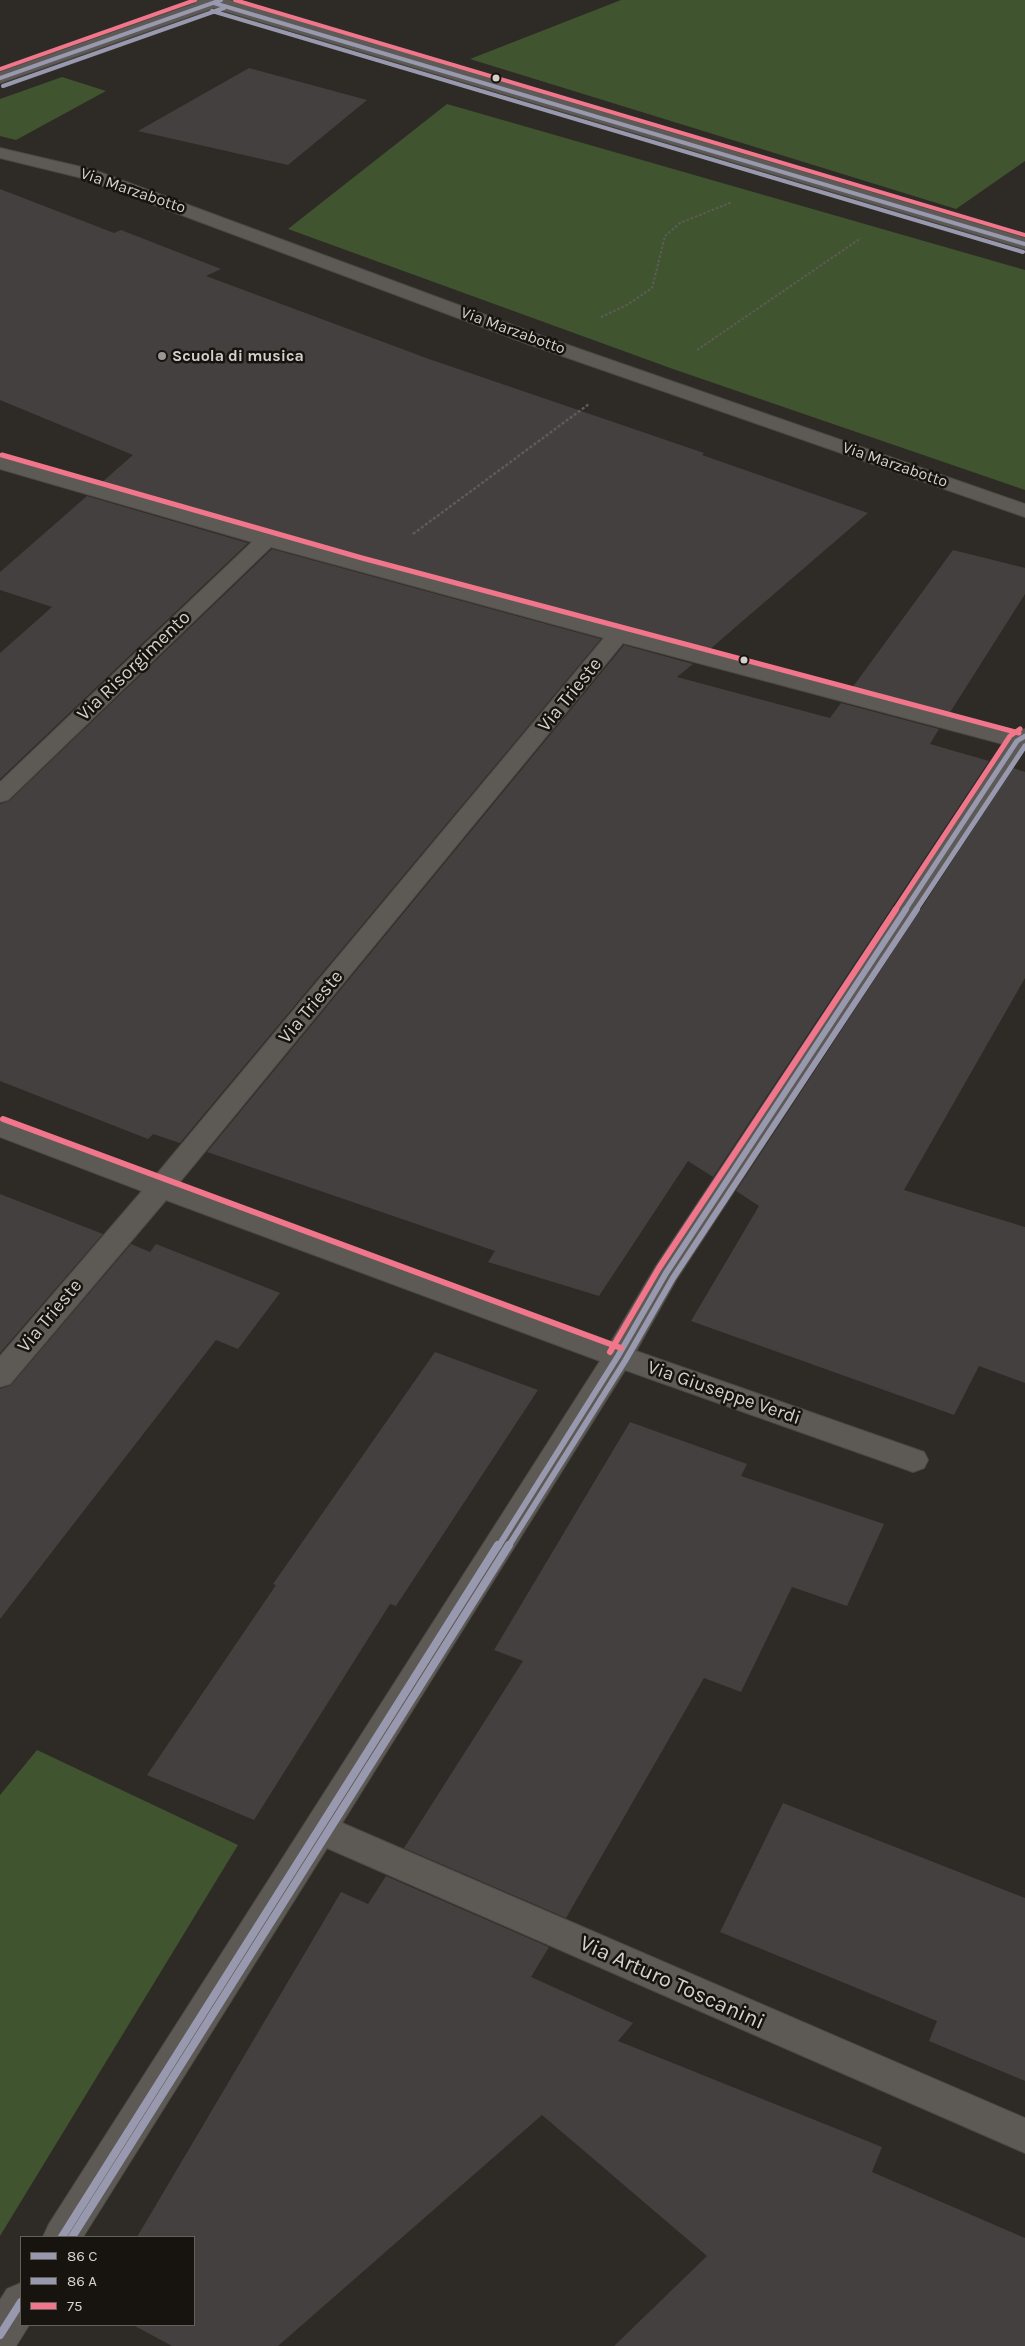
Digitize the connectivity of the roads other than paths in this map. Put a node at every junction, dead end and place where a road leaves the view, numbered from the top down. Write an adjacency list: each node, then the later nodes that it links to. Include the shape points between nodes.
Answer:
1 (212, 1): 2 (street); 4 (street)
2 (0, 78)
3 (0, 153): 6 (street, Via Marzabotto, via 88,174 534,340)
4 (1025, 244)
5 (0, 463): 7 (street)
6 (1025, 511)
7 (268, 538): 8 (street, via 360,566); 10 (street, Via Risorgimento)
8 (619, 634): 9 (street); 12 (street, Via Trieste)
9 (1021, 738): 13 (street, via 666,1273)
10 (0, 795)
11 (0, 1128): 12 (street, Via Giuseppe Verdi)
12 (161, 1187): 13 (street, Via Giuseppe Verdi); 14 (street, Via Trieste)
13 (618, 1356): 15 (street, Via Giuseppe Verdi); 16 (street)
14 (0, 1376)
15 (913, 1460)
16 (320, 1829): 17 (street, Via Arturo Toscanini); 18 (street)
17 (1025, 2136)
18 (63, 2236)
19 (20, 2304): 20 (street)
20 (0, 2335)

